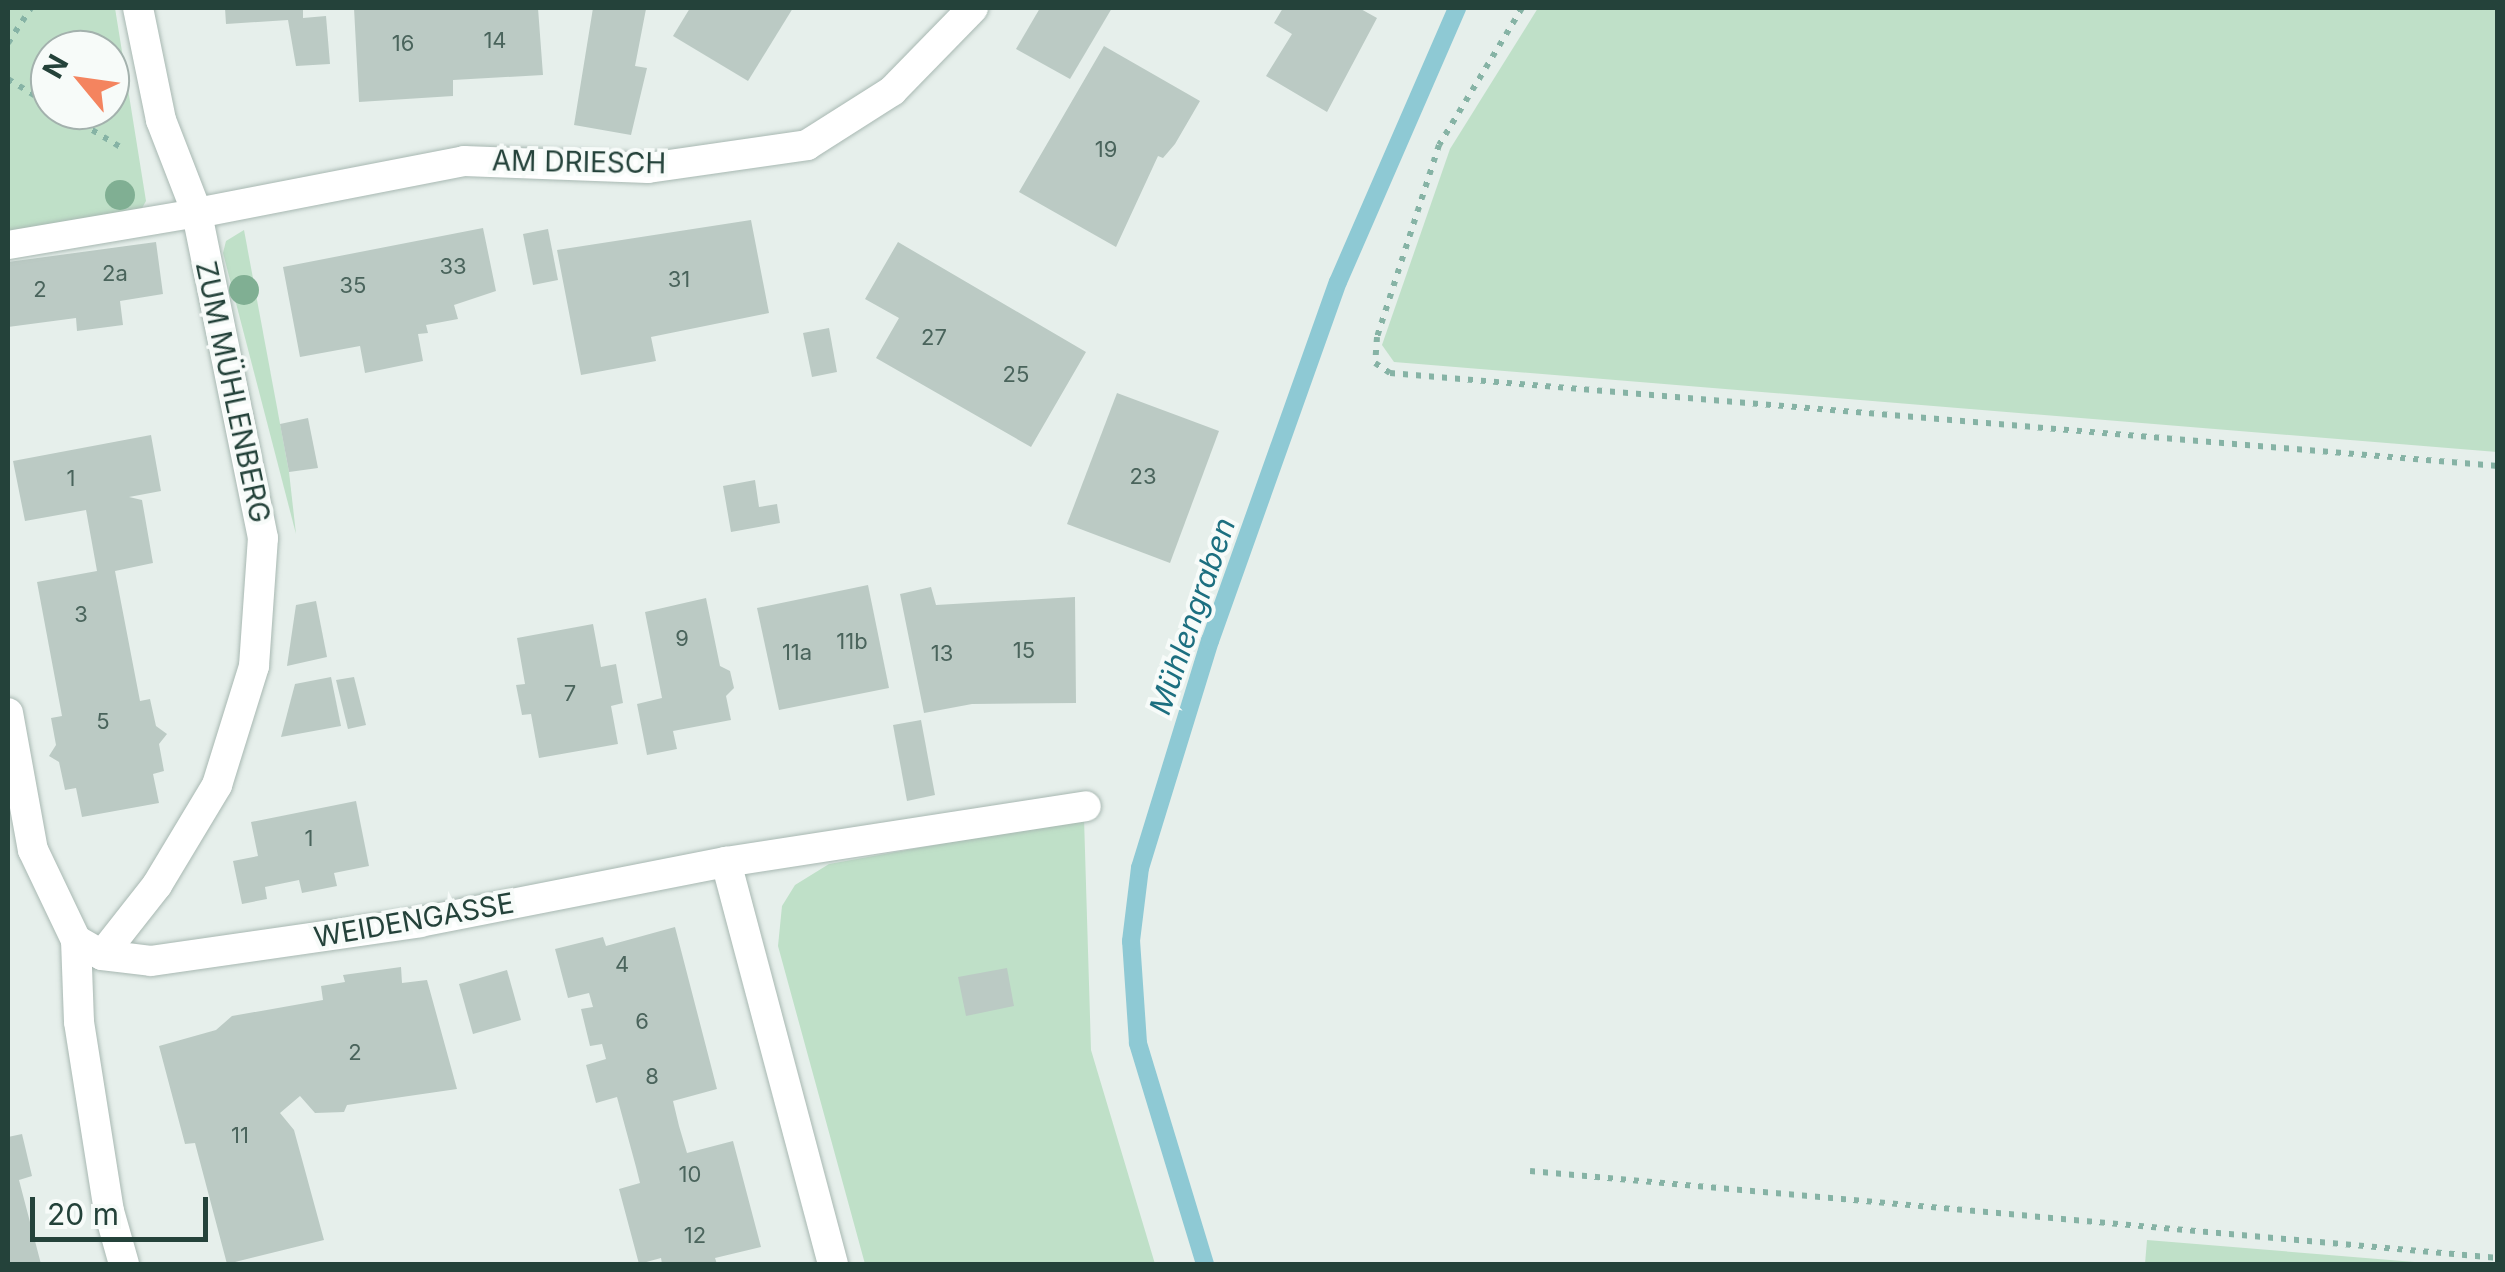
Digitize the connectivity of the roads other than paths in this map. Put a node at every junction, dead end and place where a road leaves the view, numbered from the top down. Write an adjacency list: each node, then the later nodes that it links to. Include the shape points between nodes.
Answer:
1 (138, 8): 3 (street, ZUM MÜHLENBERG, via 170,152)
2 (973, 8): 3 (street, AM DRIESCH, via 892,91 806,145 648,168 464,161)
3 (197, 213): 4 (lane); 8 (street, ZUM MÜHLENBERG, via 263,538 254,666 218,785 198,823)
4 (8, 245)
5 (8, 714): 8 (street, via 32,850)
6 (1086, 806): 7 (street, WEIDENGASSE)
7 (726, 862): 8 (street, WEIDENGASSE, via 420,922 151,961); 10 (street)
8 (89, 948): 9 (street, via 78,1022)
9 (124, 1264)
10 (833, 1264)

